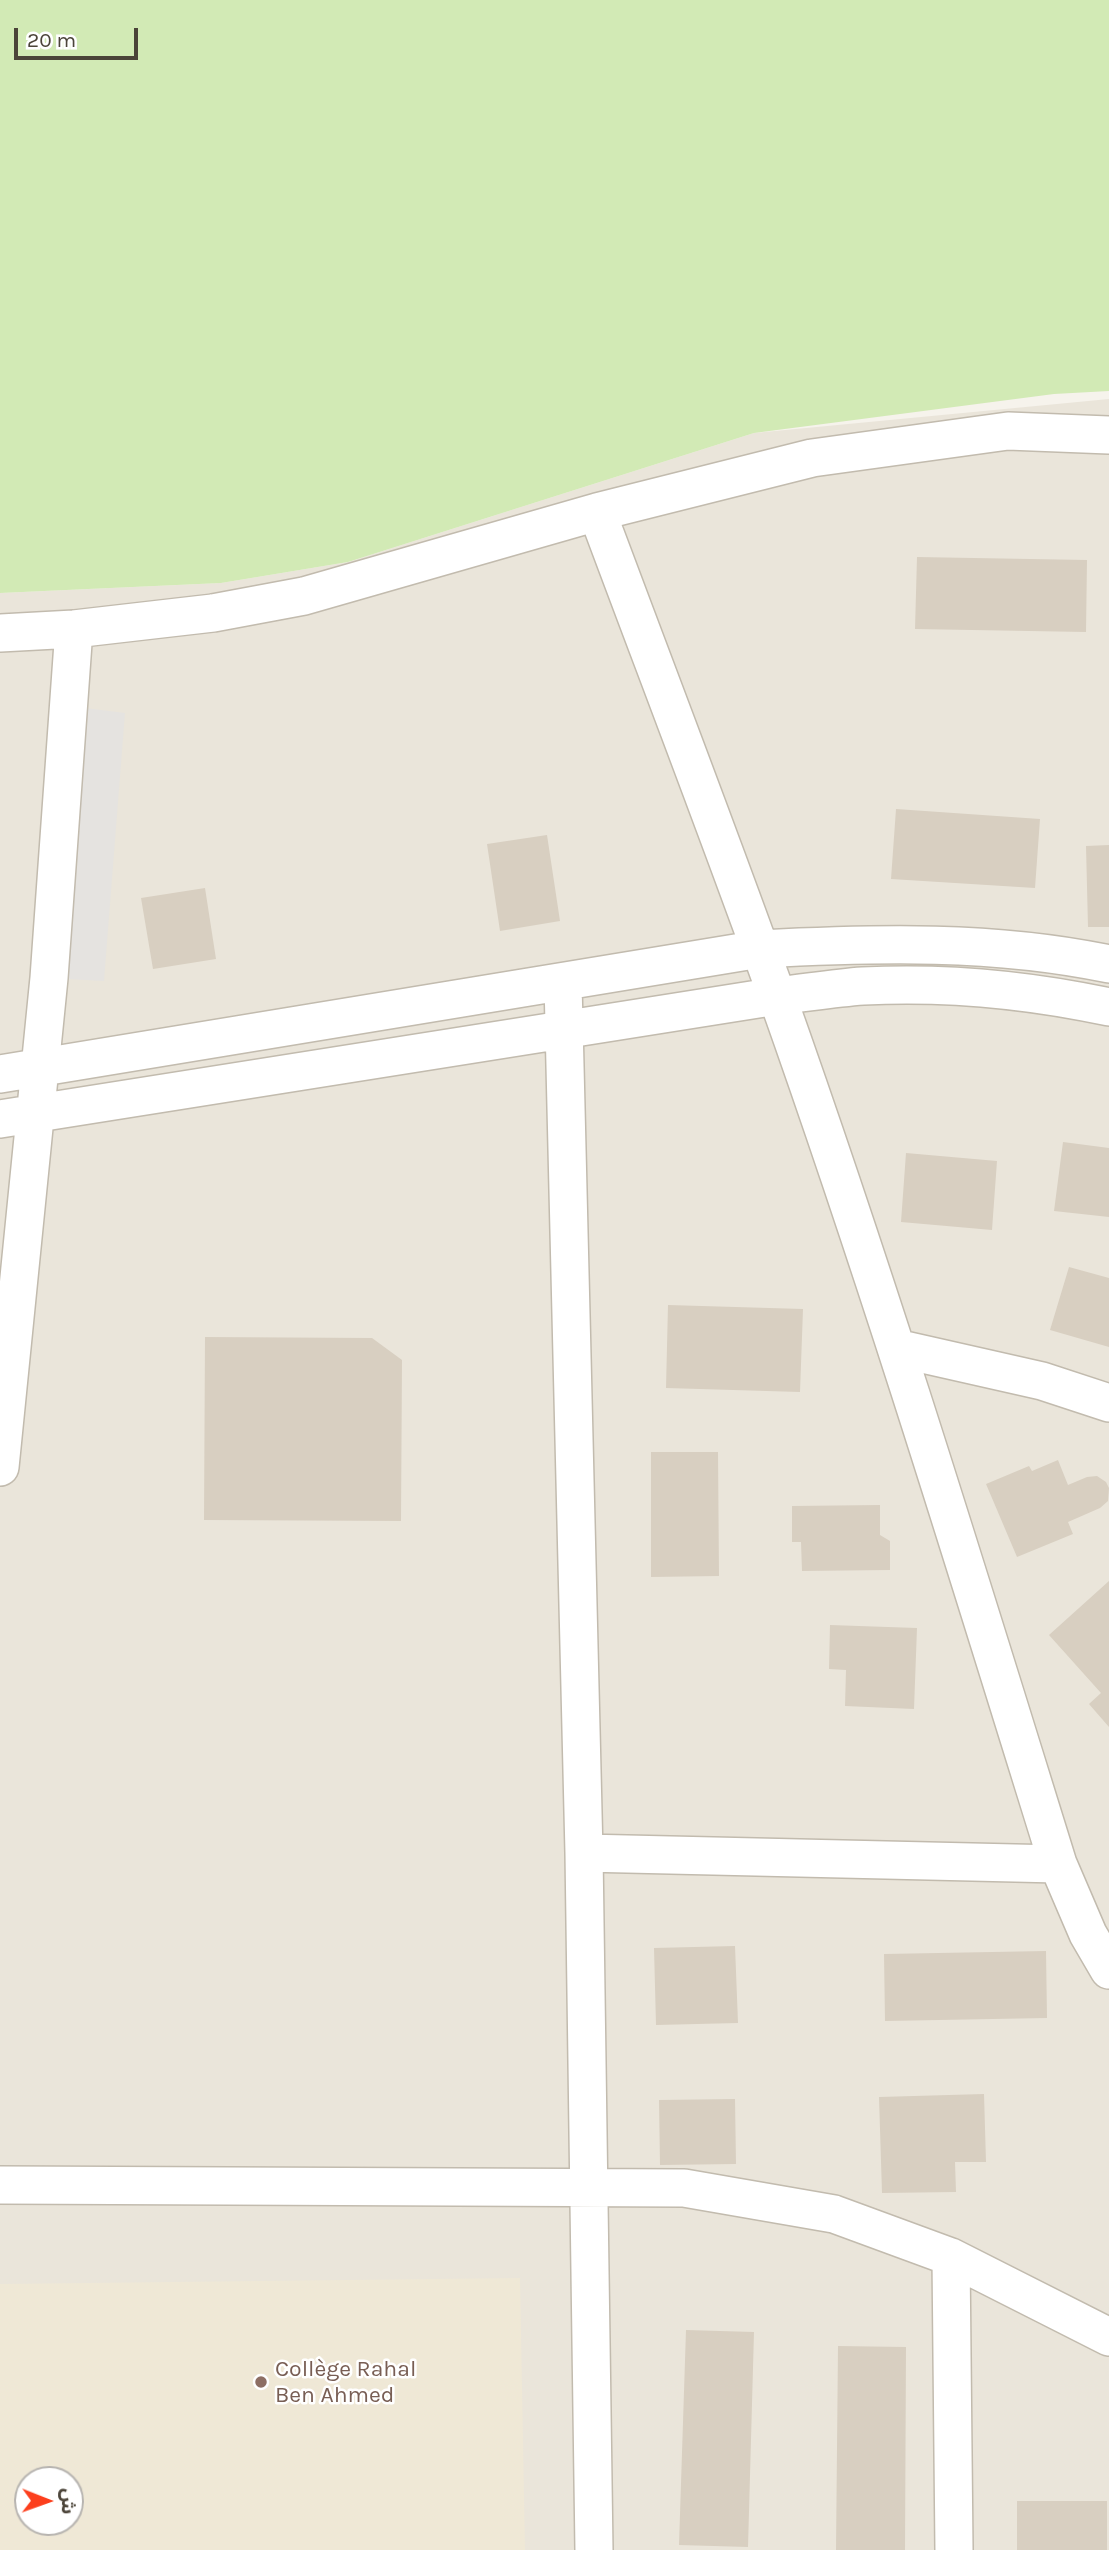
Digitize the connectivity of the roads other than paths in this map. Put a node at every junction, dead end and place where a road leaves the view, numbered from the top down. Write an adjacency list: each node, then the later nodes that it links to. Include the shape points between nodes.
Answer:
1 (1109, 435): 2 (street, via 1008,431 812,458)
2 (597, 512): 3 (street, via 304,596 214,613); 5 (street)
3 (74, 629): 4 (street); 13 (street)
4 (0, 632)
5 (760, 950): 6 (street, via 957,944); 8 (street); 10 (street)
6 (1035, 953): 7 (street); 9 (street)
7 (1109, 964)
8 (563, 983): 12 (street); 13 (street)
9 (1030, 994): 10 (street, via 960,987 863,986); 11 (street)
10 (777, 996): 12 (street); 17 (street)
11 (1109, 1007)
12 (566, 1031): 15 (street); 20 (street)
13 (40, 1068): 14 (street); 15 (street)
14 (0, 1074)
15 (36, 1113): 16 (street); 19 (street)
16 (0, 1119)
17 (896, 1348): 18 (street, via 1042,1381); 21 (street)
18 (1109, 1403)
19 (0, 1467)
20 (584, 1853): 21 (street); 24 (street)
21 (1058, 1864): 22 (street)
22 (1109, 1970)
23 (0, 2185): 24 (street)
24 (588, 2187): 25 (street, via 684,2188 834,2214); 27 (street)
25 (951, 2257): 26 (street); 28 (street)
26 (1109, 2337)
27 (594, 2550)
28 (954, 2550)

